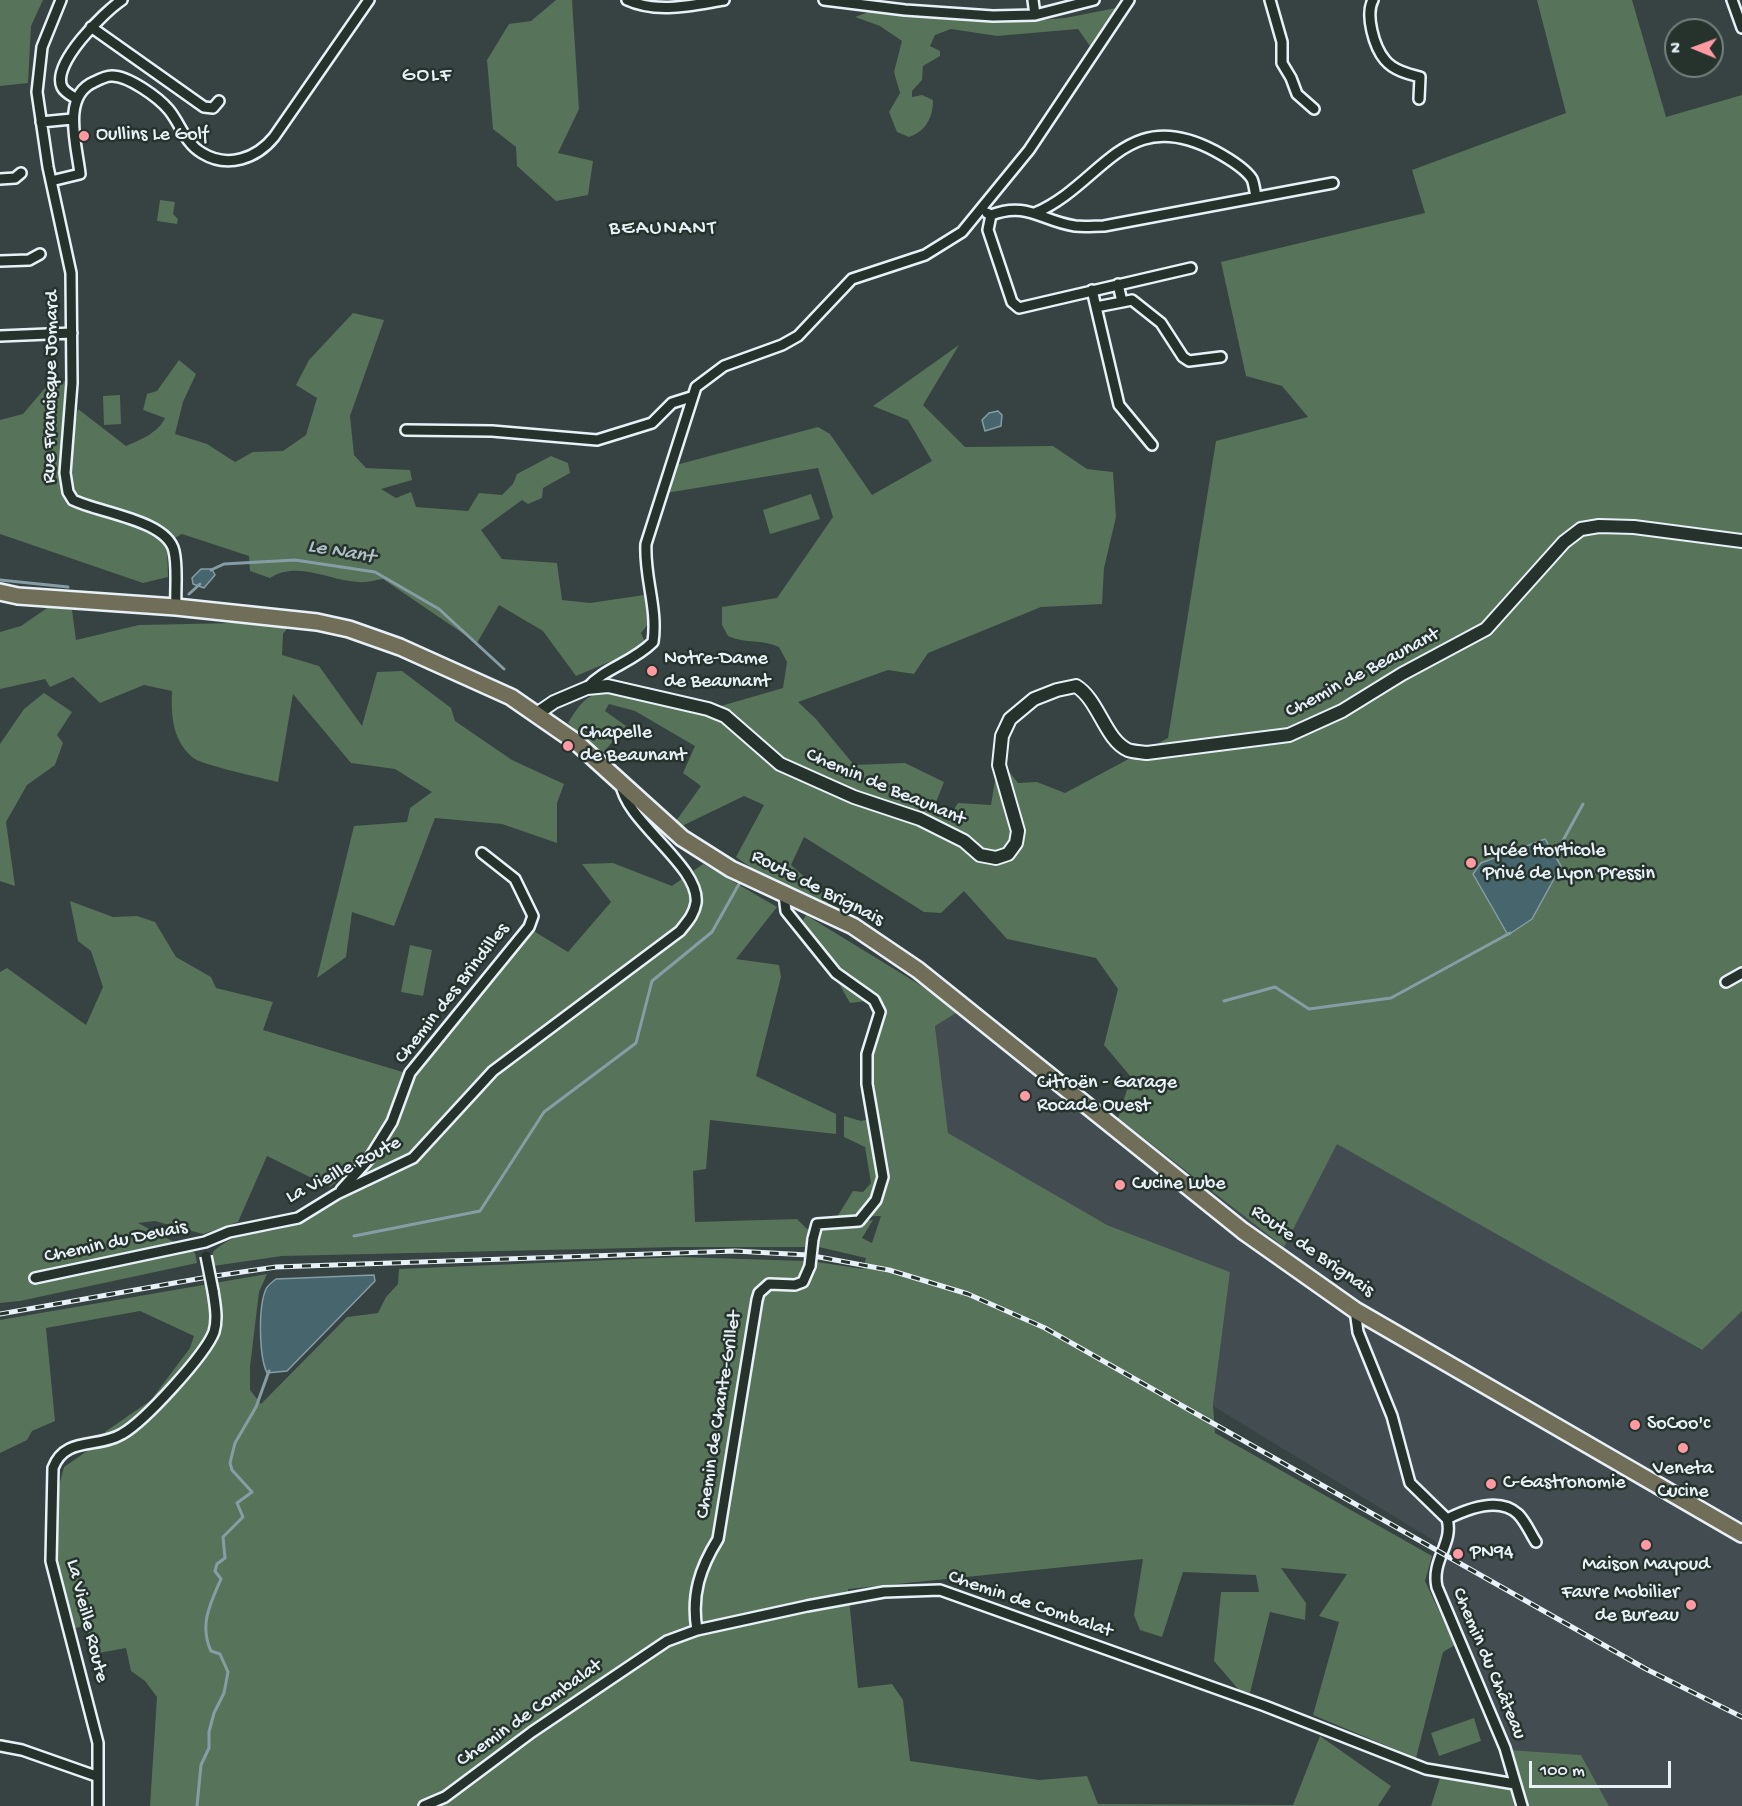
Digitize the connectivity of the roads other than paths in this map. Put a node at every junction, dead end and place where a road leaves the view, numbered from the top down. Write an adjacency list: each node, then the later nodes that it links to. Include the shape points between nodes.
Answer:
1 (61, 0): 21 (street, Rue Francisque Jomard, via 38,63)
2 (122, 0): 14 (street)
3 (369, 0): 16 (street, via 270,142 243,160 204,154 189,143 168,109 120,76 109,75 90,84)
4 (627, 0): 5 (street, via 641,7 664,8)
5 (724, 0)
6 (824, 0): 13 (street, via 905,10)
7 (1033, 0): 13 (street)
8 (1094, 0): 13 (street)
9 (1129, 0): 27 (street, via 1029,150)
10 (1270, 0): 19 (street, via 1282,42 1282,63 1297,94)
11 (1373, 0): 17 (street, via 1369,15 1376,41 1385,60 1403,73 1420,77)
12 (1732, 0): 15 (street)
13 (1035, 15)
14 (91, 27): 16 (street, via 75,46 61,77 61,86); 18 (street, via 204,107 213,108)
15 (1742, 28)
16 (77, 99): 20 (street)
17 (1419, 99)
18 (219, 100)
19 (1314, 109)
20 (72, 119): 21 (street); 24 (street, via 80,174)
21 (41, 122): 24 (street, Rue Francisque Jomard)
22 (21, 172): 23 (street, via 15,178)
23 (0, 179)
24 (51, 181): 37 (street, Rue Francisque Jomard, via 71,273)
25 (1333, 183): 26 (street)
26 (1256, 197): 28 (street, via 1104,226 1074,226); 28 (street, via 1252,179 1224,157 1199,143 1171,137 1143,140 1118,150 1056,204)
27 (981, 208): 29 (street); 40 (street, via 962,232 946,244 852,279 798,336 706,376)
28 (1035, 213): 29 (street, via 1023,209)
29 (991, 215): 34 (street, via 988,230 1011,302 1019,308)
30 (40, 254): 31 (street, via 29,260)
31 (0, 261)
32 (1191, 268): 33 (street)
33 (1118, 284): 34 (street); 35 (street)
34 (1092, 290): 36 (street)
35 (1122, 302): 36 (street); 39 (street, via 1132,300 1161,323 1189,361)
36 (1096, 307): 42 (street, via 1119,405)
37 (72, 333): 38 (street); 45 (street, Rue Francisque Jomard, via 65,473 68,492 82,505 144,524 169,539 174,549)
38 (0, 336)
39 (1221, 357)
40 (691, 396): 41 (street, via 672,403 652,423 597,440 492,431); 46 (street, via 646,543 645,566 655,621 653,642 639,656 599,674)
41 (406, 430)
42 (1152, 445)
43 (1742, 541): 46 (street, Chemin de Beaunant, via 1634,527 1581,530 1564,542 1486,629 1342,711 1289,735 1147,753 1127,750 1115,739 1086,693 1076,686 1034,699 1010,719 1002,736 999,765 1018,831 1008,854 996,858 981,855 964,841 920,819 854,797 780,764 725,716 629,689)
44 (0, 592): 45 (main road, Route de Brignais)
45 (176, 607): 47 (main road, Route de Brignais, via 349,629 400,647)
46 (587, 688): 47 (street, Chemin de Beaunant)
47 (538, 713): 48 (main road, Route de Brignais)
48 (621, 782): 50 (main road, Route de Brignais, via 682,838 731,869); 53 (street, La Vieille Route, via 627,804 658,838 692,886 696,901 691,917 680,931 493,1071 413,1158)
49 (482, 854): 53 (street, Chemin des Brindilles, via 515,879 533,916 529,927 410,1073 392,1122 369,1159)
50 (784, 895): 56 (main road, Route de Brignais, via 853,926 918,969 1243,1231); 60 (street, Chemin de Chante-Grillet, bridge, via 786,911 836,973 874,1000 880,1012 867,1054 867,1084 882,1177 876,1200 859,1221 817,1224 810,1266 803,1282 770,1284 759,1293 718,1539 703,1563 699,1580 695,1612)
51 (1742, 973): 52 (street)
52 (1726, 982)
53 (337, 1194): 54 (street, La Vieille Route, via 298,1218 230,1232)
54 (205, 1242): 55 (street, Chemin du Devais); 62 (street, La Vieille Route, bridge, via 216,1316 214,1331 204,1349 136,1424 105,1441 69,1448 58,1456 53,1468 51,1561 98,1743)
55 (35, 1278)
56 (1355, 1310): 57 (street, via 1358,1332 1392,1416 1410,1483); 58 (main road, Route de Brignais)
57 (1447, 1519): 59 (street, via 1480,1507 1507,1507 1518,1514); 63 (street, Chemin du Château, via 1448,1537 1435,1569 1437,1587 1505,1748)
58 (1742, 1534)
59 (1536, 1542)
60 (698, 1630): 63 (street, Chemin de Combalat, via 884,1592 940,1590 1265,1706 1426,1769); 65 (street, Chemin de Combalat, via 667,1641 532,1732 445,1797)
61 (0, 1746): 62 (street)
62 (96, 1776): 64 (street, La Vieille Route)
63 (1515, 1784): 66 (street, Chemin du Château)
64 (98, 1806)
65 (424, 1806)
66 (1522, 1806)

